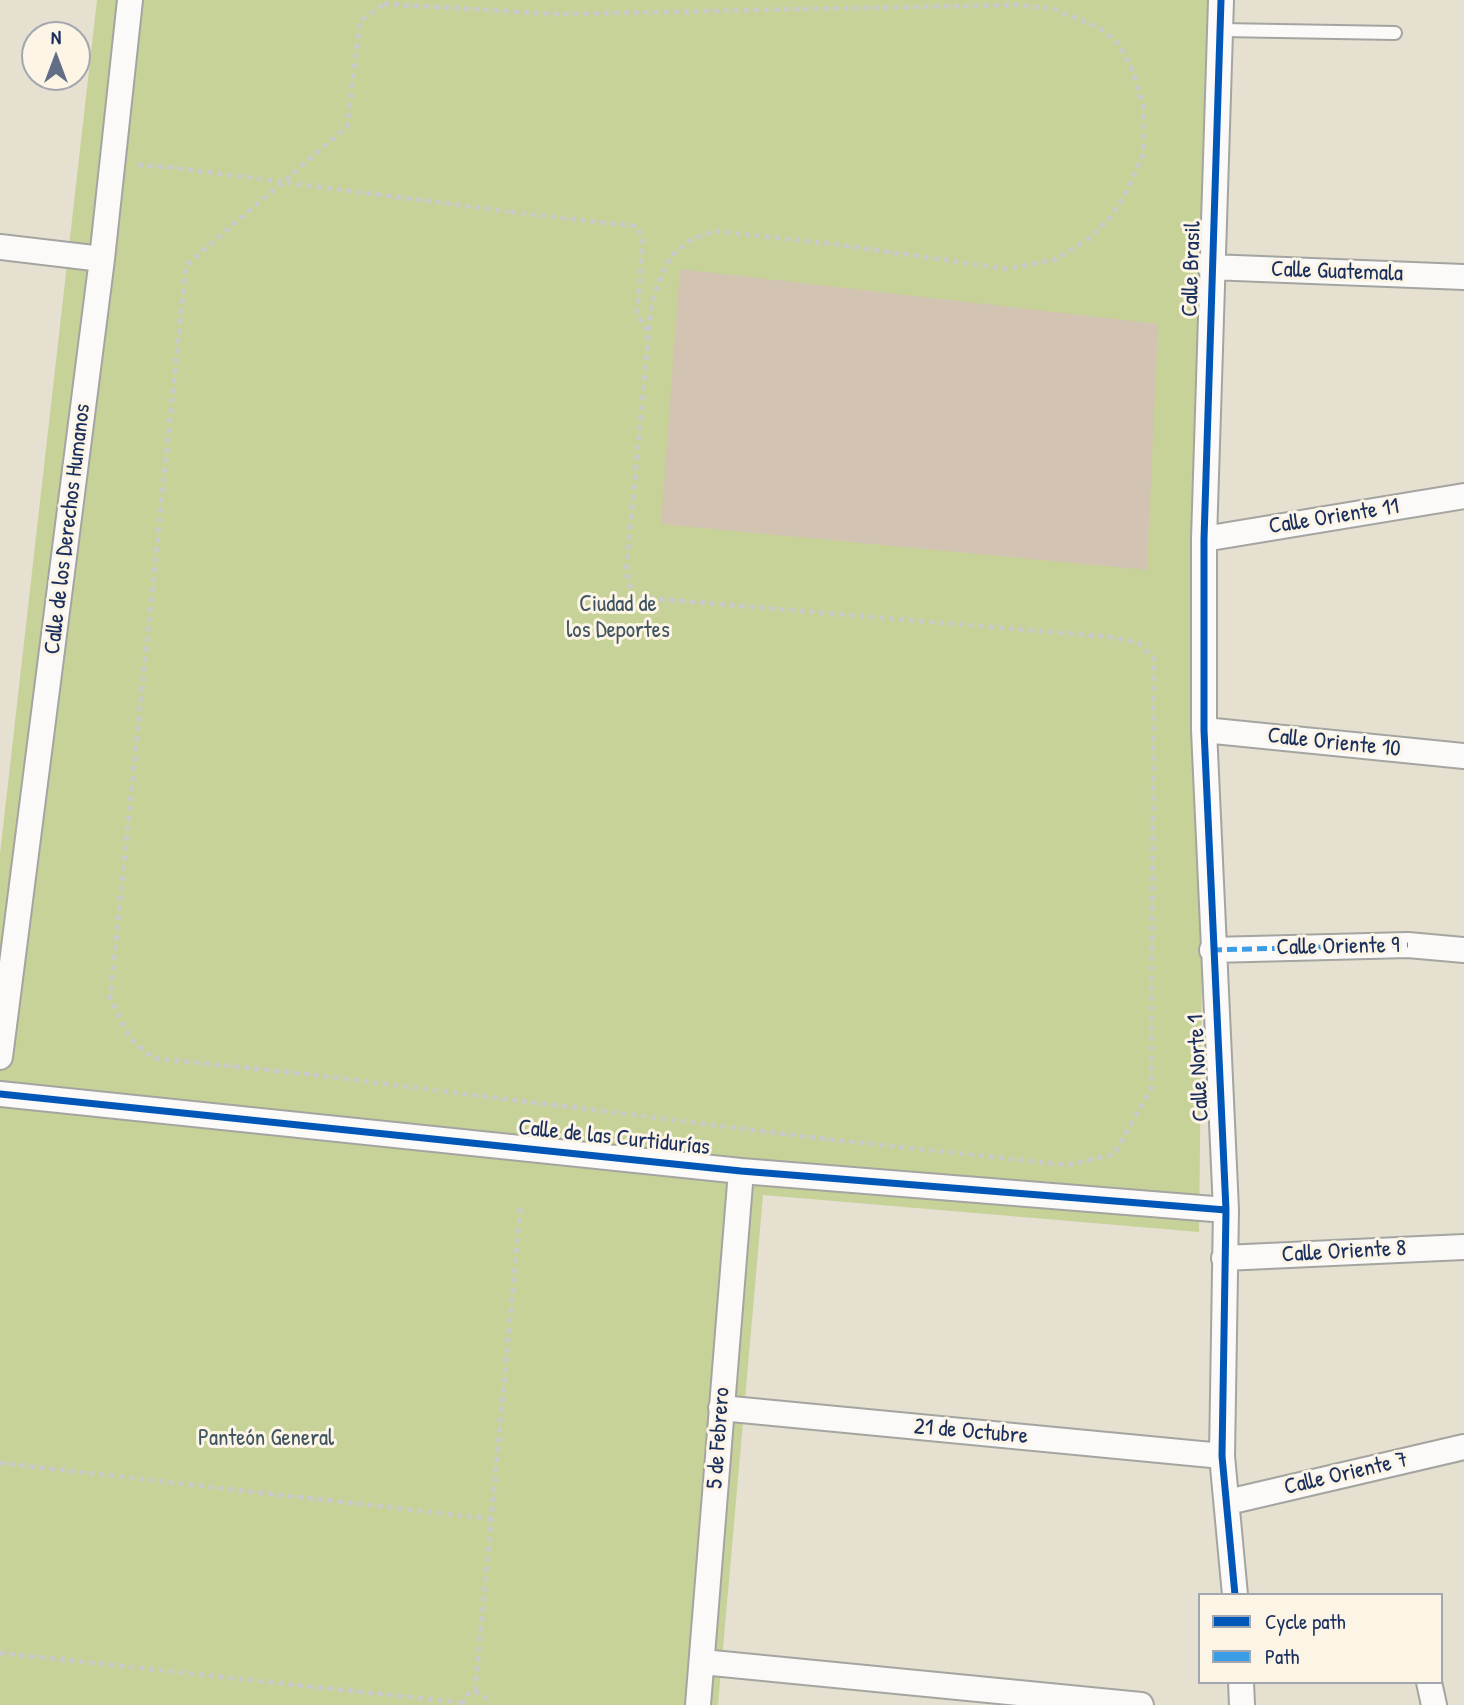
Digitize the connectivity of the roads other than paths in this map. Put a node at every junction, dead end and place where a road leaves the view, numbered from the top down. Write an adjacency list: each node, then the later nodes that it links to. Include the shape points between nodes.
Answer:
1 (130, 0): 6 (street, Calle de los Derechos Humanos)
2 (1221, 0): 3 (street, Calle Brasil)
3 (1221, 30): 4 (lane); 7 (street, Calle Brasil)
4 (1395, 33)
5 (0, 247): 6 (street)
6 (102, 259): 15 (street, Calle de los Derechos Humanos)
7 (1210, 267): 8 (street, Calle Guatemala); 10 (street, Calle Brasil)
8 (1464, 277)
9 (1464, 496): 10 (street, Calle Oriente 11)
10 (1204, 539): 11 (street, Calle Norte 1)
11 (1204, 730): 12 (street, Calle Oriente 10); 13 (street, Calle Norte 1)
12 (1464, 756)
13 (1212, 950): 14 (street, Calle Oriente 9, via 1408,945); 18 (street, Calle Norte 1)
14 (1464, 950)
15 (0, 1057)
16 (0, 1094): 17 (street, Calle de las Curtidurías)
17 (741, 1171): 18 (street, Calle de las Curtidurías); 21 (street, 5 de Febrero)
18 (1226, 1210): 20 (street, Calle Norte 1)
19 (1464, 1247): 20 (street, Calle Oriente 8)
20 (1224, 1258): 23 (street, Calle Norte 1)
21 (720, 1408): 23 (street, 21 de Octubre); 26 (street, 5 de Febrero)
22 (1464, 1447): 24 (street, Calle Oriente 7)
23 (1222, 1456): 24 (street, Calle Norte 1)
24 (1228, 1502): 25 (street, Calle Norte 1)
25 (1235, 1593)
26 (702, 1662): 29 (street, 5 de Febrero); 30 (street)
27 (1241, 1684): 31 (street)
28 (1429, 1684): 32 (street)
29 (698, 1705)
30 (1141, 1705)
31 (1242, 1705)
32 (1434, 1705)

